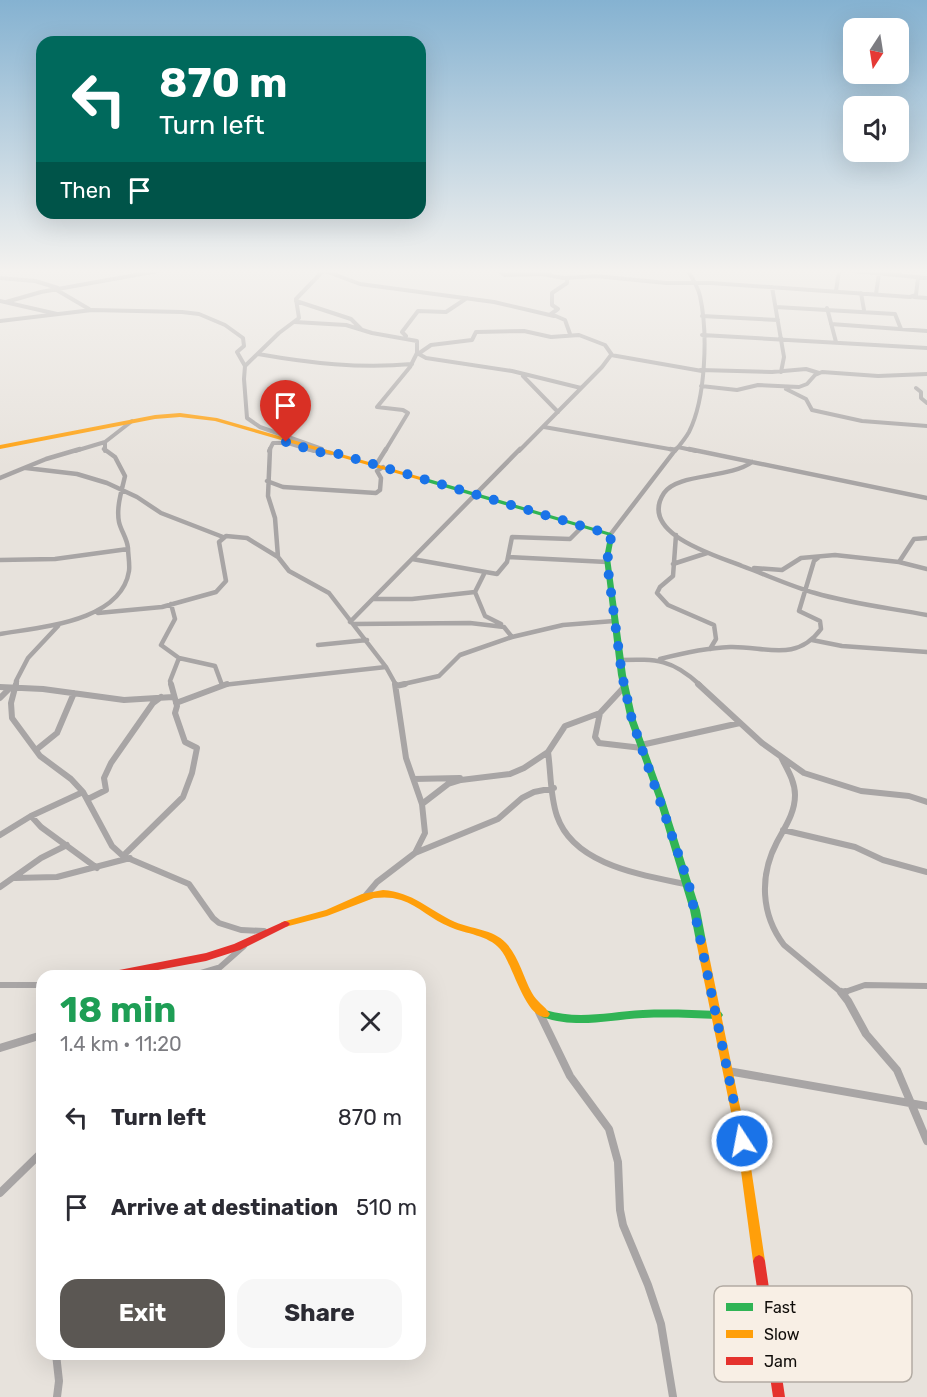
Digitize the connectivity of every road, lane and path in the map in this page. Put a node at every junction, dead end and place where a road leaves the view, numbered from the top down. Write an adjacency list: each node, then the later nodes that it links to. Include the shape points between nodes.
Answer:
1 (241, 336): 20 (street, via 244,346 237,352)
2 (276, 336): 17 (street)
3 (395, 336): 13 (street)
4 (409, 336): 13 (street)
5 (473, 336): 16 (street, via 472,340 430,345)
6 (544, 336): 7 (street)
7 (560, 336)
8 (584, 336): 18 (street, via 605,345)
9 (702, 336): 21 (street)
10 (726, 336): 12 (street)
11 (834, 336): 14 (street)
12 (781, 339): 14 (street); 22 (street)
13 (417, 341): 16 (street)
14 (836, 342): 15 (street)
15 (927, 348)
16 (417, 353): 19 (street); 23 (street, via 431,359)
17 (258, 354): 19 (street, via 345,364); 20 (street)
18 (612, 355): 21 (street); 28 (street)
19 (411, 364): 41 (street, via 377,407 408,413)
20 (245, 366): 37 (street, via 242,379 249,420)
21 (701, 370): 22 (street); 26 (street)
22 (781, 372): 24 (street, via 807,369)
23 (519, 373): 28 (street); 31 (street)
24 (820, 373): 25 (street); 27 (street, via 805,386)
25 (927, 374)
26 (700, 386): 27 (street, via 735,390 756,385); 38 (street, via 692,426)
27 (780, 386): 33 (street, via 806,399 812,410 862,421)
28 (581, 388): 31 (street)
29 (916, 388): 30 (street)
30 (927, 403)
31 (558, 412): 34 (street)
32 (132, 421): 35 (street); 36 (street); 37 (street, via 170,415 209,418)
33 (927, 426)
34 (544, 427): 38 (street); 46 (street)
35 (105, 442): 42 (street); 45 (street, via 104,450 115,457 124,472)
36 (0, 447)
37 (322, 448): 39 (street)
38 (676, 448): 40 (street); 49 (street)
39 (339, 454): 41 (street); 44 (street, via 286,442 273,443 268,452)
40 (752, 462): 47 (street); 50 (street, via 735,473 707,475 667,488 660,516)
41 (380, 466): 44 (street, via 380,490 376,493 283,487); 46 (street)
42 (26, 468): 43 (street); 45 (street, via 82,475)
43 (0, 478)
44 (267, 481): 55 (street)
45 (123, 490): 51 (street, via 161,513); 53 (street, via 119,521)
46 (474, 496): 48 (street); 58 (street)
47 (927, 498)
48 (583, 526): 49 (street); 56 (street, via 570,539 513,536)
49 (610, 535): 60 (street)
50 (676, 535): 54 (street); 62 (street)
51 (223, 537): 55 (street, via 244,537); 69 (street, via 220,545 225,585 212,593)
52 (927, 538): 61 (street, via 914,539)
53 (128, 549): 59 (street, via 54,559); 71 (street, via 127,577 115,597)
54 (707, 553): 62 (street); 63 (street)
55 (278, 557): 73 (street, via 289,571 328,593)
56 (508, 557): 60 (street); 65 (street, via 501,572)
57 (819, 557): 61 (street, via 839,555); 63 (street, via 798,559 782,570); 66 (street, via 814,561)
58 (412, 559): 65 (street); 68 (street)
59 (0, 561)
60 (607, 562): 72 (street)
61 (899, 562): 64 (street)
62 (673, 564): 81 (street, via 673,576 658,589 658,596 670,608 714,625 717,639)
63 (744, 566): 66 (street)
64 (927, 569)
65 (484, 574): 67 (street)
66 (805, 590): 70 (street); 79 (street, via 800,613 821,624 820,632)
67 (475, 592): 68 (street); 75 (street, via 485,616)
68 (373, 599): 73 (street)
69 (171, 604): 71 (street); 83 (street, via 175,619 161,644)
70 (927, 615)
71 (85, 617): 74 (street)
72 (614, 621): 77 (street, via 563,625); 85 (street)
73 (352, 623): 75 (street, via 462,622); 78 (street)
74 (58, 626): 76 (street); 91 (street, via 28,658)
75 (504, 627): 77 (street)
76 (0, 634)
77 (512, 637): 88 (street, via 460,655 439,675)
78 (367, 639): 80 (street); 86 (street)
79 (812, 640): 81 (street, via 791,651); 82 (street)
80 (318, 645)
81 (710, 649): 84 (street)
82 (927, 652)
83 (179, 658): 87 (street, via 215,666); 93 (street, via 170,681)
84 (657, 659): 85 (street); 98 (street, via 683,670)
85 (620, 660): 89 (street)
86 (386, 667): 87 (street); 88 (street)
87 (222, 685): 96 (street)
88 (396, 686): 104 (street, via 402,740)
89 (625, 686): 97 (street, via 614,692); 99 (street)
90 (0, 687): 91 (street)
91 (12, 688): 92 (street); 95 (street); 100 (street, via 12,718)
92 (75, 693): 94 (street, via 124,700); 100 (street, via 58,732 50,743)
93 (172, 696): 94 (street); 96 (street)
94 (163, 697): 107 (street, via 153,703 111,763 104,778 106,790)
95 (0, 699)
96 (176, 703): 115 (street, via 175,713 185,742 198,750 190,785)
97 (600, 713): 99 (street, via 595,737 599,743); 101 (street, via 566,725)
98 (740, 723): 99 (street); 102 (street)
99 (641, 747): 119 (street)
100 (36, 750): 106 (street)
101 (548, 752): 103 (street, via 513,772); 105 (street)
102 (781, 757): 108 (street, via 804,773 842,786 873,794 917,797); 111 (street, via 796,791 794,808)
103 (467, 778): 104 (street); 109 (street, via 440,787)
104 (414, 779): 109 (street)
105 (554, 788): 114 (street, via 534,792 498,819); 119 (street, via 553,800 561,826 580,846 633,872)
106 (83, 792): 107 (street); 110 (street)
107 (88, 799): 115 (street, via 112,846)
108 (927, 802)
109 (422, 804): 114 (street, via 425,833)
110 (31, 816): 112 (street); 113 (street)
111 (783, 830): 117 (street, via 855,847 883,860); 131 (street, via 771,856 764,888 770,923 784,946)
112 (0, 836)
113 (67, 845): 116 (street); 118 (street)
114 (414, 853): 121 (street)
115 (126, 857): 116 (street); 122 (street, via 189,884 220,924 241,931)
116 (97, 868): 118 (street, via 37,880)
117 (927, 872)
118 (15, 878): 120 (street)
119 (689, 885): 133 (street)
120 (1, 888)
121 (366, 895): 122 (street, via 327,913); 132 (street, via 407,898 451,924 495,939 507,949)
122 (264, 931): 123 (street)
123 (247, 943): 124 (street); 125 (street)
124 (220, 967): 126 (street); 127 (street)
125 (142, 970)
126 (210, 970)
127 (217, 970)
128 (0, 985): 129 (street)
129 (36, 985)
130 (927, 986): 131 (street, via 865,985)
131 (843, 993): 137 (street, via 866,1033 897,1070)
132 (539, 1012): 133 (street, via 573,1019 666,1013); 146 (street, via 565,1068 612,1137 620,1176 623,1225 661,1324)
133 (718, 1015): 136 (street)
134 (36, 1037): 135 (street)
135 (0, 1048)
136 (728, 1071): 137 (street); 142 (street)
137 (912, 1104): 138 (street); 139 (street)
138 (927, 1106)
139 (927, 1142)
140 (36, 1158): 141 (street)
141 (0, 1193)
142 (763, 1286)
143 (57, 1360): 145 (street)
144 (777, 1382): 147 (street)
145 (57, 1397)
146 (673, 1397)
147 (779, 1397)

